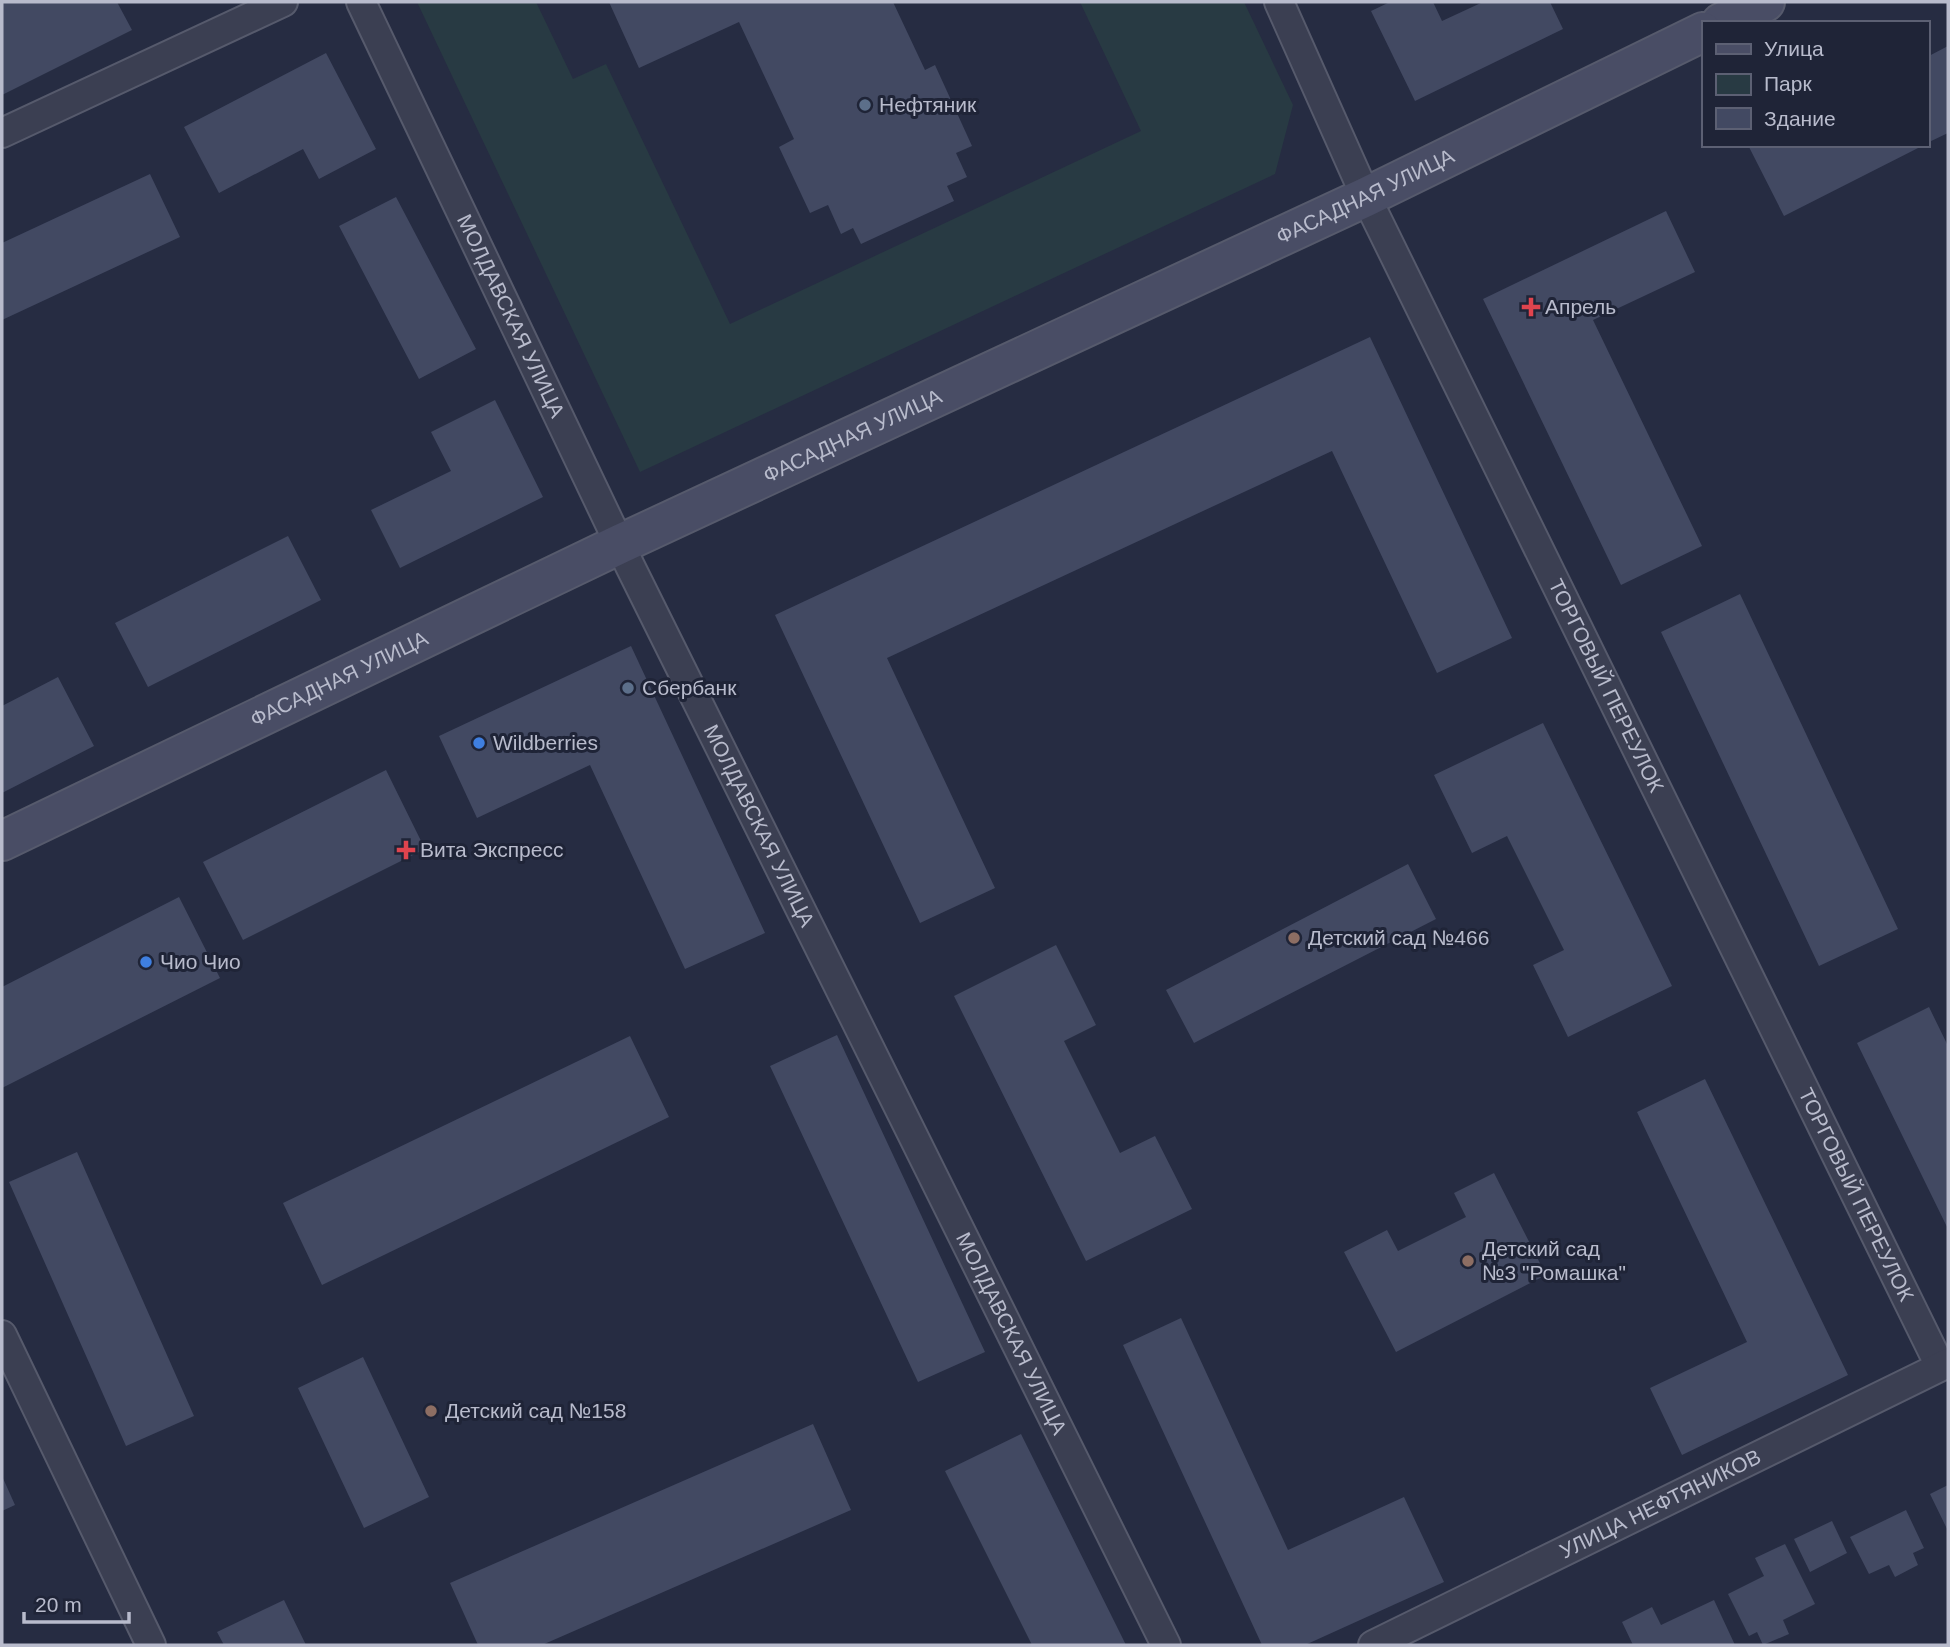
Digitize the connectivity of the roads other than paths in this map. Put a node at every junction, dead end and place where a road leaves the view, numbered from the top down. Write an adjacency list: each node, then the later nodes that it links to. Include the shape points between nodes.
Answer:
1 (283, 2): 7 (street)
2 (361, 2): 9 (street, МОЛДАВСКАЯ УЛИЦА)
3 (1279, 2): 8 (street, ТОРГОВЫЙ ПЕРЕУЛОК)
4 (1765, 2): 5 (main road)
5 (1725, 21)
6 (1702, 32): 8 (main road, ФАСАДНАЯ УЛИЦА)
7 (2, 133)
8 (1366, 197): 9 (main road, ФАСАДНАЯ УЛИЦА); 12 (street, ТОРГОВЫЙ ПЕРЕУЛОК)
9 (620, 544): 10 (main road, ФАСАДНАЯ УЛИЦА); 14 (street, МОЛДАВСКАЯ УЛИЦА)
10 (2, 841)
11 (2, 1335): 13 (street)
12 (1944, 1364): 15 (street, УЛИЦА НЕФТЯНИКОВ)
13 (151, 1645)
14 (1166, 1645)
15 (1373, 1645)

